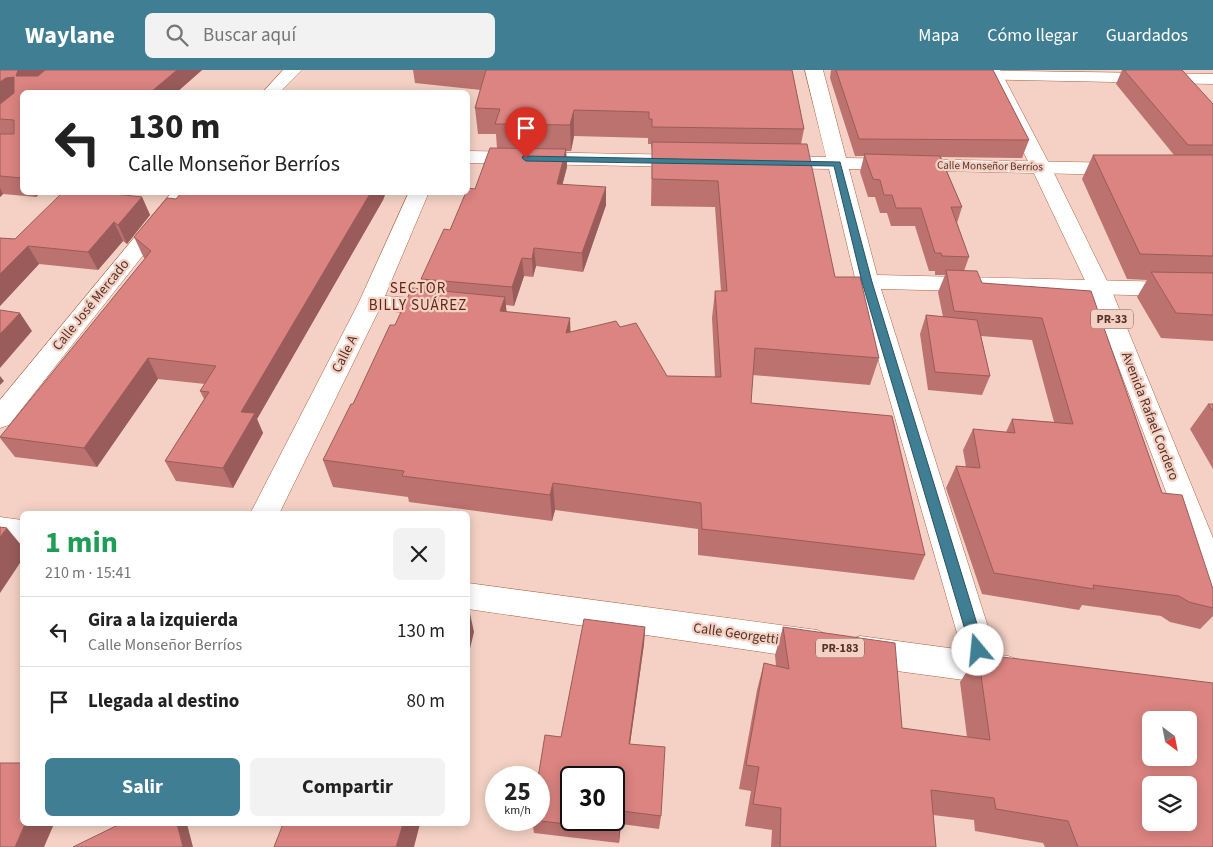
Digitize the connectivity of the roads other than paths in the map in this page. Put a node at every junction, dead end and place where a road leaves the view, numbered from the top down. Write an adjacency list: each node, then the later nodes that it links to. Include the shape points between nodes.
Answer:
1 (293, 70): 7 (street)
2 (816, 71): 12 (street)
3 (992, 72): 4 (street); 5 (street); 13 (street, Avenida Rafael Cordero / PR-33)
4 (953, 74)
5 (1177, 74): 6 (street); 8 (street)
6 (1213, 79)
7 (274, 90)
8 (1194, 93)
9 (470, 157): 10 (street)
10 (707, 161)
11 (757, 162): 12 (street, Calle Monseñor Berríos)
12 (837, 164): 13 (street, Calle Monseñor Berríos); 17 (street)
13 (1042, 167): 14 (street, Calle Monseñor Berríos); 18 (street, Avenida Rafael Cordero / PR-33)
14 (1146, 169)
15 (180, 195): 22 (street, Calle José Mercado)
16 (418, 195): 20 (street, Calle A)
17 (867, 282): 18 (street); 28 (street)
18 (1100, 289): 19 (street); 26 (street, Avenida Rafael Cordero / PR-33)
19 (1213, 290)
20 (371, 302): 21 (street); 23 (street, Calle A)
21 (459, 310)
22 (0, 418)
23 (266, 511)
24 (0, 529): 25 (street)
25 (20, 532)
26 (1213, 576)
27 (470, 596): 28 (street, Calle Georgetti / PR-183)
28 (984, 668): 29 (street, Calle Georgetti / PR-183)
29 (1032, 674)

